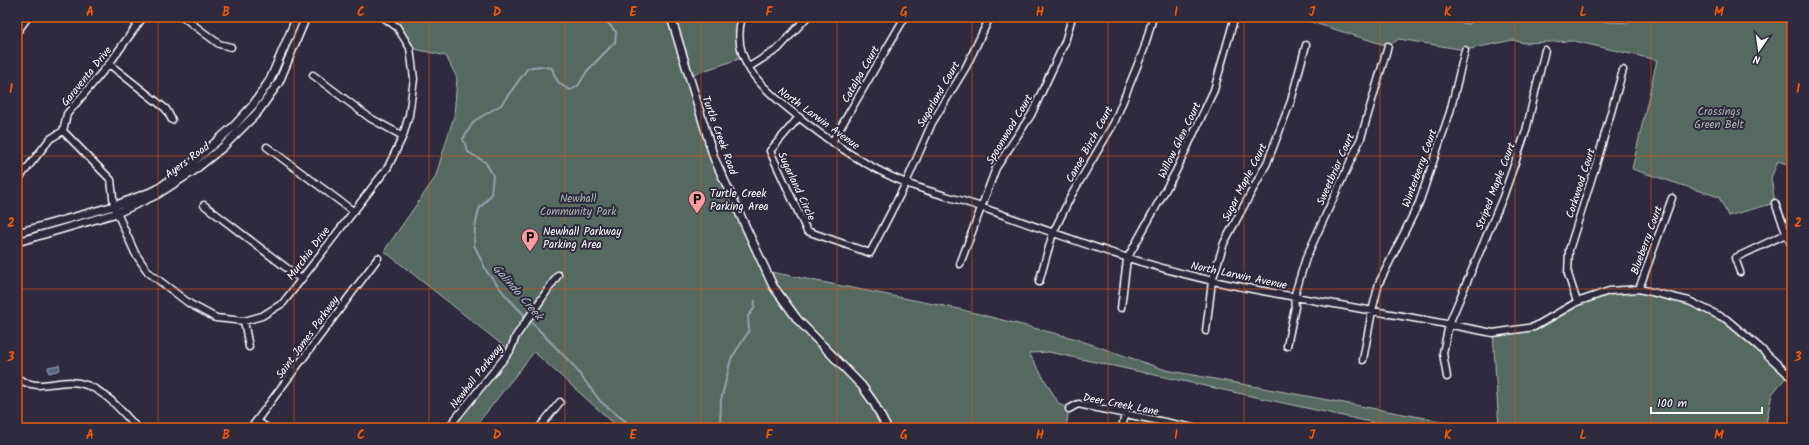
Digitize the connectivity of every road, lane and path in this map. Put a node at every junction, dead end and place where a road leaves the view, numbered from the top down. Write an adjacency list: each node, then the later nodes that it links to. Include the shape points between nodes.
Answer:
1 (28, 17): 15 (street)
2 (143, 17): 21 (street, Garaventa Drive)
3 (183, 17): 18 (street, via 219,44)
4 (297, 17): 37 (street, Ayers Road, via 270,80 253,105 234,126 184,170 156,190)
5 (306, 17): 37 (street, Ayers Road, via 279,82 257,113 224,147 156,195)
6 (383, 17): 28 (street, Murchia Drive, via 396,27 410,48 414,79)
7 (671, 17): 77 (street, Turtle Creek Road, via 714,158 773,286 798,320 862,386)
8 (742, 17): 22 (street, North Larwin Avenue, via 739,33 742,58)
9 (807, 17): 22 (street, via 778,49)
10 (905, 17): 29 (street, Catalpa Court)
11 (990, 17): 32 (street, Sugarland Court, via 966,67 932,123)
12 (1072, 17): 36 (street, Spoonwood Court, via 1065,42 1031,116 996,168)
13 (1153, 17): 40 (street, Canoe Birch Court, via 1144,49 1114,123 1071,196)
14 (1233, 23): 46 (street, Willow Glen Court, via 1214,90 1176,171)
15 (17, 32)
16 (1306, 46): 51 (street, Sugar Maple Court, via 1291,101 1267,163 1224,243)
17 (1388, 46): 54 (street, Sweetbriar Court, via 1361,138 1306,258)
18 (230, 48)
19 (1465, 50): 57 (street, Winterberry Court, via 1450,112 1419,203 1379,283)
20 (1545, 50): 59 (street, Striped Maple Court, via 1526,131 1503,196)
21 (109, 64): 26 (street, via 166,110); 27 (street, Garaventa Drive, via 67,114)
22 (749, 67): 25 (street, North Larwin Avenue, via 767,91)
23 (1623, 70): 55 (street, Corkwood Court, via 1569,250 1568,274)
24 (313, 75): 28 (street, via 370,118)
25 (799, 117): 29 (street, North Larwin Avenue); 44 (street, Sugarland Circle, via 770,151 807,231)
26 (172, 120)
27 (63, 131): 31 (street, via 50,140); 37 (street, via 112,180)
28 (403, 136): 38 (street, Murchia Drive, via 388,167)
29 (832, 142): 32 (street, North Larwin Avenue, via 864,162)
30 (267, 147): 38 (street)
31 (17, 181)
32 (906, 182): 36 (street, North Larwin Avenue); 44 (street, Sugarland Court)
33 (1672, 198): 53 (street, Blueberry Court)
34 (1775, 203): 41 (street)
35 (204, 205): 50 (street)
36 (981, 207): 40 (street, North Larwin Avenue); 47 (street, Spoonwood Court)
37 (116, 209): 39 (street, Ayers Road); 42 (street, Ayers Road); 58 (street, Murchia Drive, via 134,253 148,272 190,304 216,318)
38 (353, 211): 50 (street, Murchia Drive)
39 (17, 233)
40 (1054, 233): 46 (street, North Larwin Avenue); 52 (street, Canoe Birch Court)
41 (1788, 233): 43 (street); 48 (street, via 1735,258)
42 (17, 242)
43 (1792, 247)
44 (870, 253)
45 (378, 258): 71 (street, Saint James Parkway)
46 (1127, 259): 51 (street, North Larwin Avenue); 56 (street)
47 (960, 264)
48 (1740, 272)
49 (558, 276): 75 (street, Newhall Parkway, via 522,328 510,351)
50 (301, 279): 58 (street, Murchia Drive, via 283,303 262,316)
51 (1212, 281): 54 (street, North Larwin Avenue); 60 (street, Sugar Maple Court)
52 (1039, 282)
53 (1639, 289): 55 (street, North Larwin Avenue, via 1608,291); 65 (street, North Larwin Avenue, via 1689,301 1726,319)
54 (1294, 297): 57 (street, North Larwin Avenue); 62 (street, Sweetbriar Court, via 1295,306)
55 (1577, 302): 59 (street, North Larwin Avenue, via 1534,327 1493,333)
56 (1121, 308)
57 (1372, 311): 59 (street, North Larwin Avenue); 63 (street, Winterberry Court)
58 (244, 321): 61 (street)
59 (1449, 324): 66 (street, Striped Maple Court, via 1443,353)
60 (1206, 331)
61 (249, 346)
62 (1286, 346)
63 (1363, 360)
64 (1792, 366): 65 (street)
65 (1790, 376)
66 (1447, 377)
67 (17, 378): 72 (street, via 23,382 44,386 72,382 88,386 115,404)
68 (560, 402): 76 (street)
69 (1069, 409): 70 (street, Deer Creek Lane, via 1078,404)
70 (1125, 414): 78 (street); 79 (street, Deer Creek Lane)
71 (257, 421): 73 (street, Saint James Parkway); 74 (street)
72 (136, 428)
73 (251, 428)
74 (267, 428)
75 (448, 428)
76 (539, 428)
77 (887, 428)
78 (1122, 428)
79 (1193, 428)

